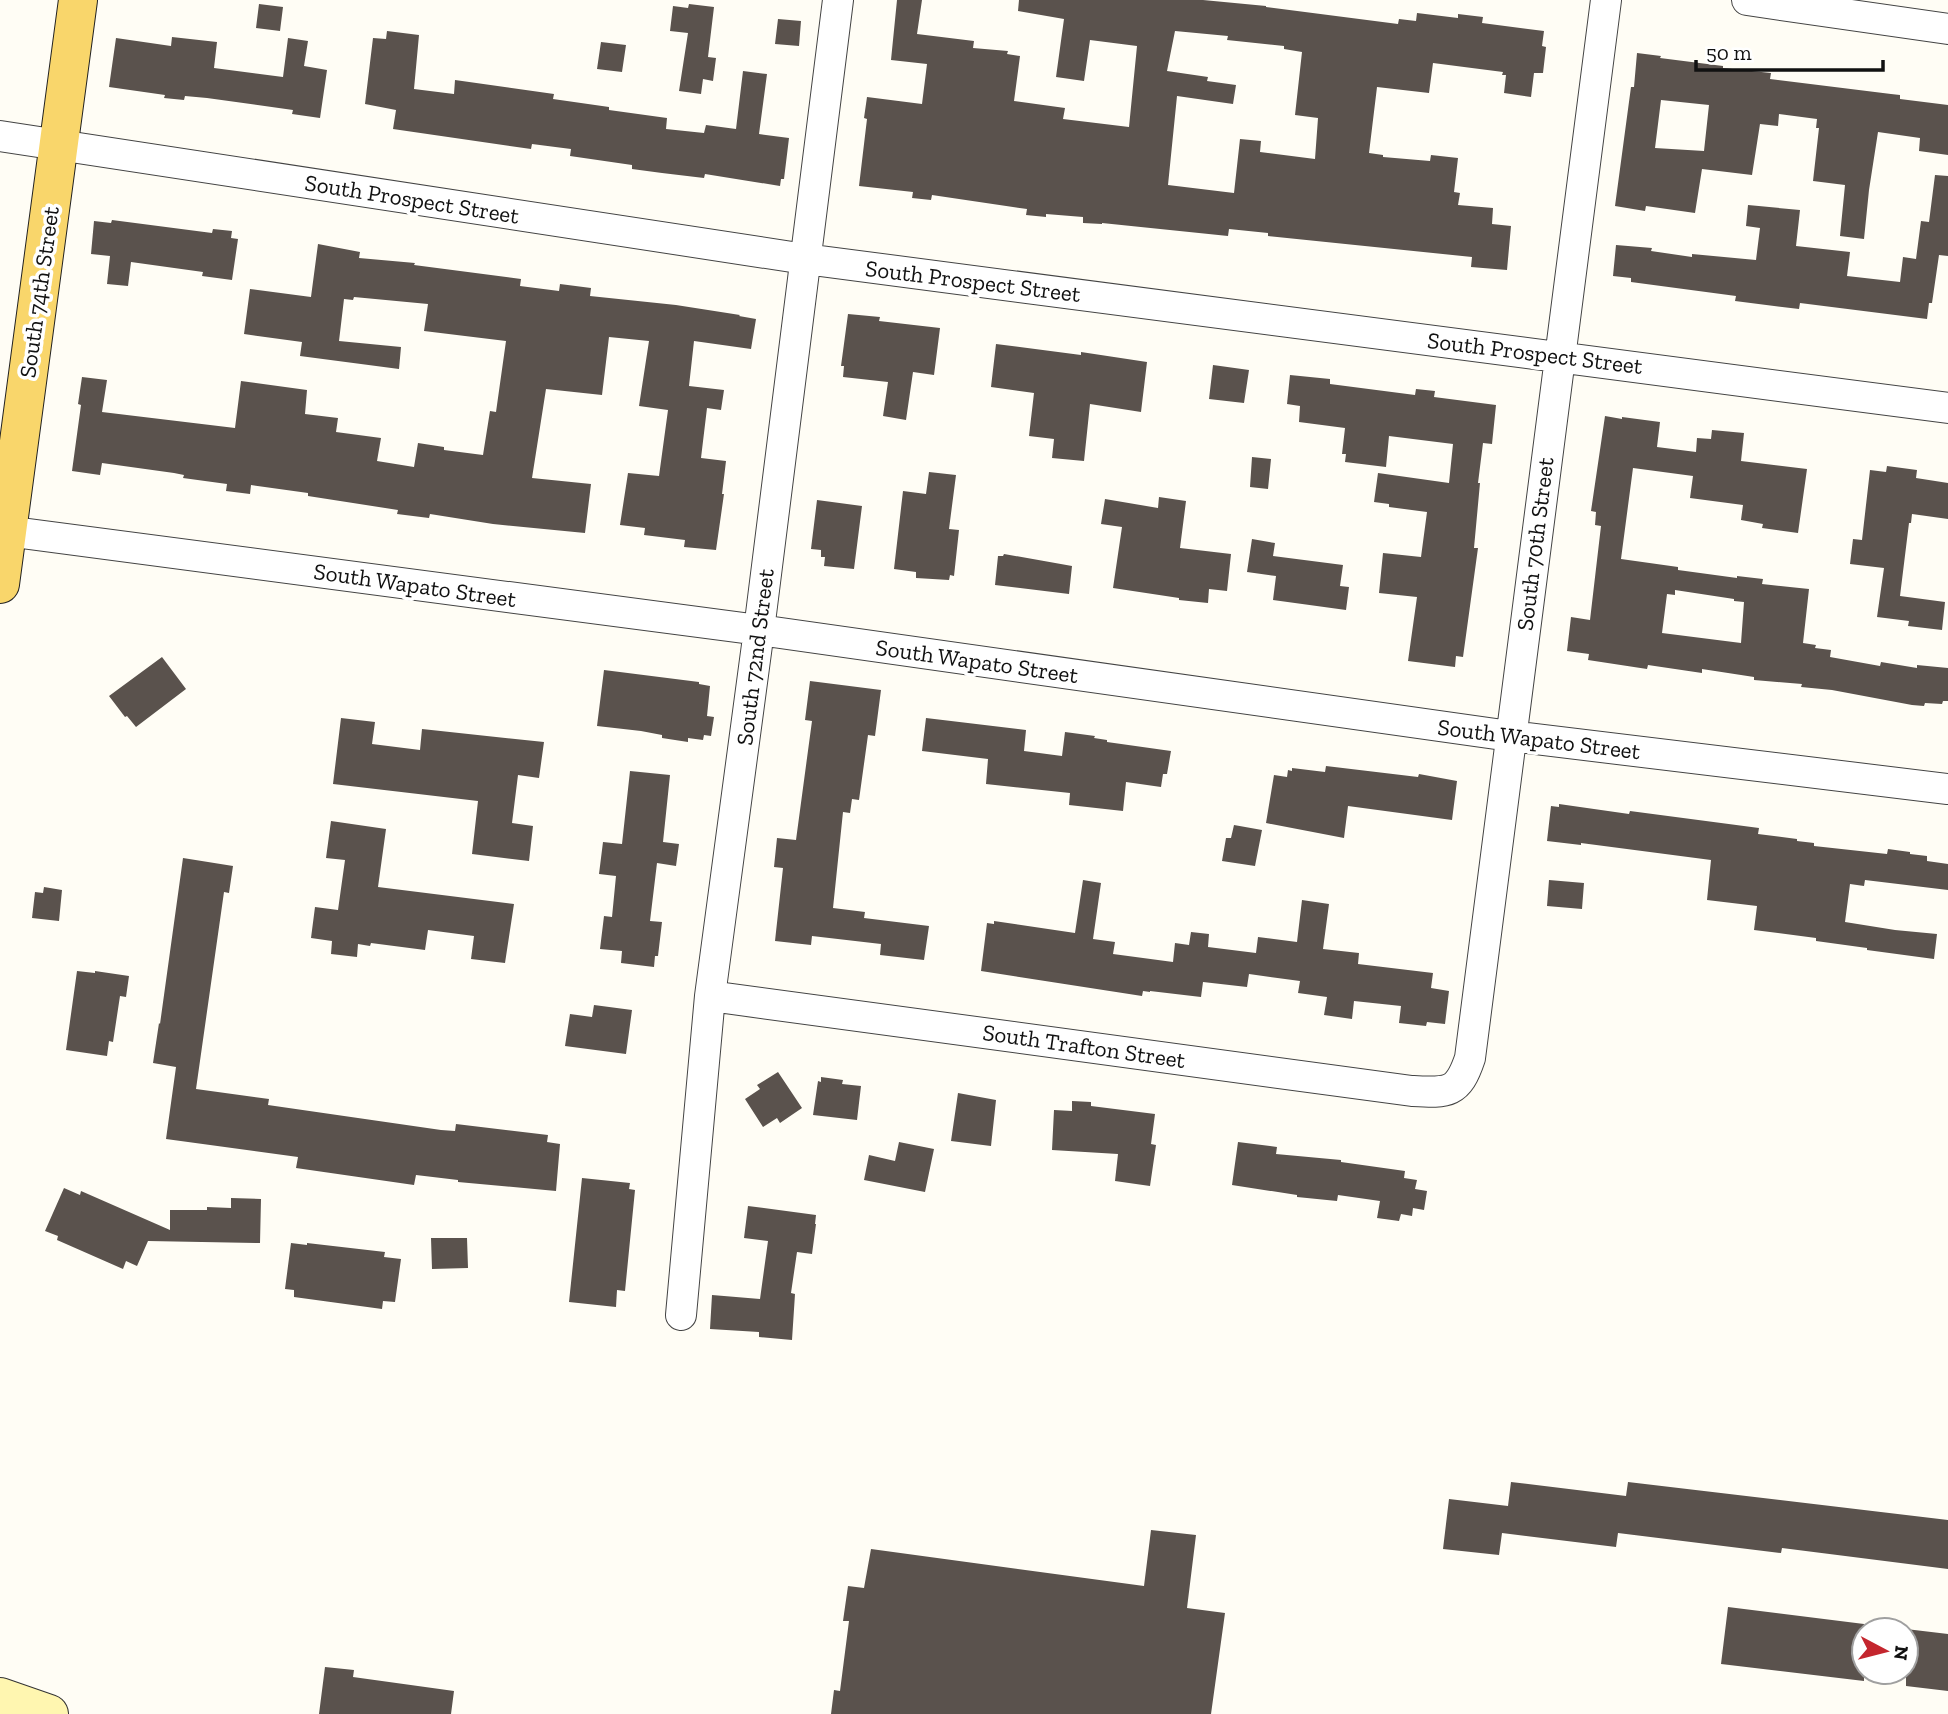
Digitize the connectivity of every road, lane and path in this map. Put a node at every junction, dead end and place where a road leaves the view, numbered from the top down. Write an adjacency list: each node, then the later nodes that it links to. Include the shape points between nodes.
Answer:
1 (78, 0): 7 (main road, South 74th Street)
2 (838, 0): 8 (street, South 72nd Street)
3 (1606, 0): 9 (street, South 70th Street)
4 (1747, 0): 5 (street)
5 (1948, 29)
6 (0, 136): 7 (street, South Prospect Street)
7 (59, 145): 8 (street, South Prospect Street); 11 (main road, South 74th Street)
8 (805, 260): 9 (street, South Prospect Street); 12 (street, South 72nd Street)
9 (1560, 356): 10 (street, South Prospect Street); 13 (street, South 70th Street)
10 (1948, 408)
11 (3, 556): 12 (street, South Wapato Street)
12 (759, 630): 13 (street, South Wapato Street); 15 (street, South 72nd Street)
13 (1510, 736): 14 (street, South Wapato Street); 16 (street, South 70th Street, via 1470,1058)
14 (1948, 789)
15 (710, 996): 16 (street, South Trafton Street, via 1412,1091 1442,1092); 17 (street, South 72nd Street)
16 (1456, 1086)
17 (681, 1315)
18 (0, 1697): 19 (main road)
19 (50, 1714)

